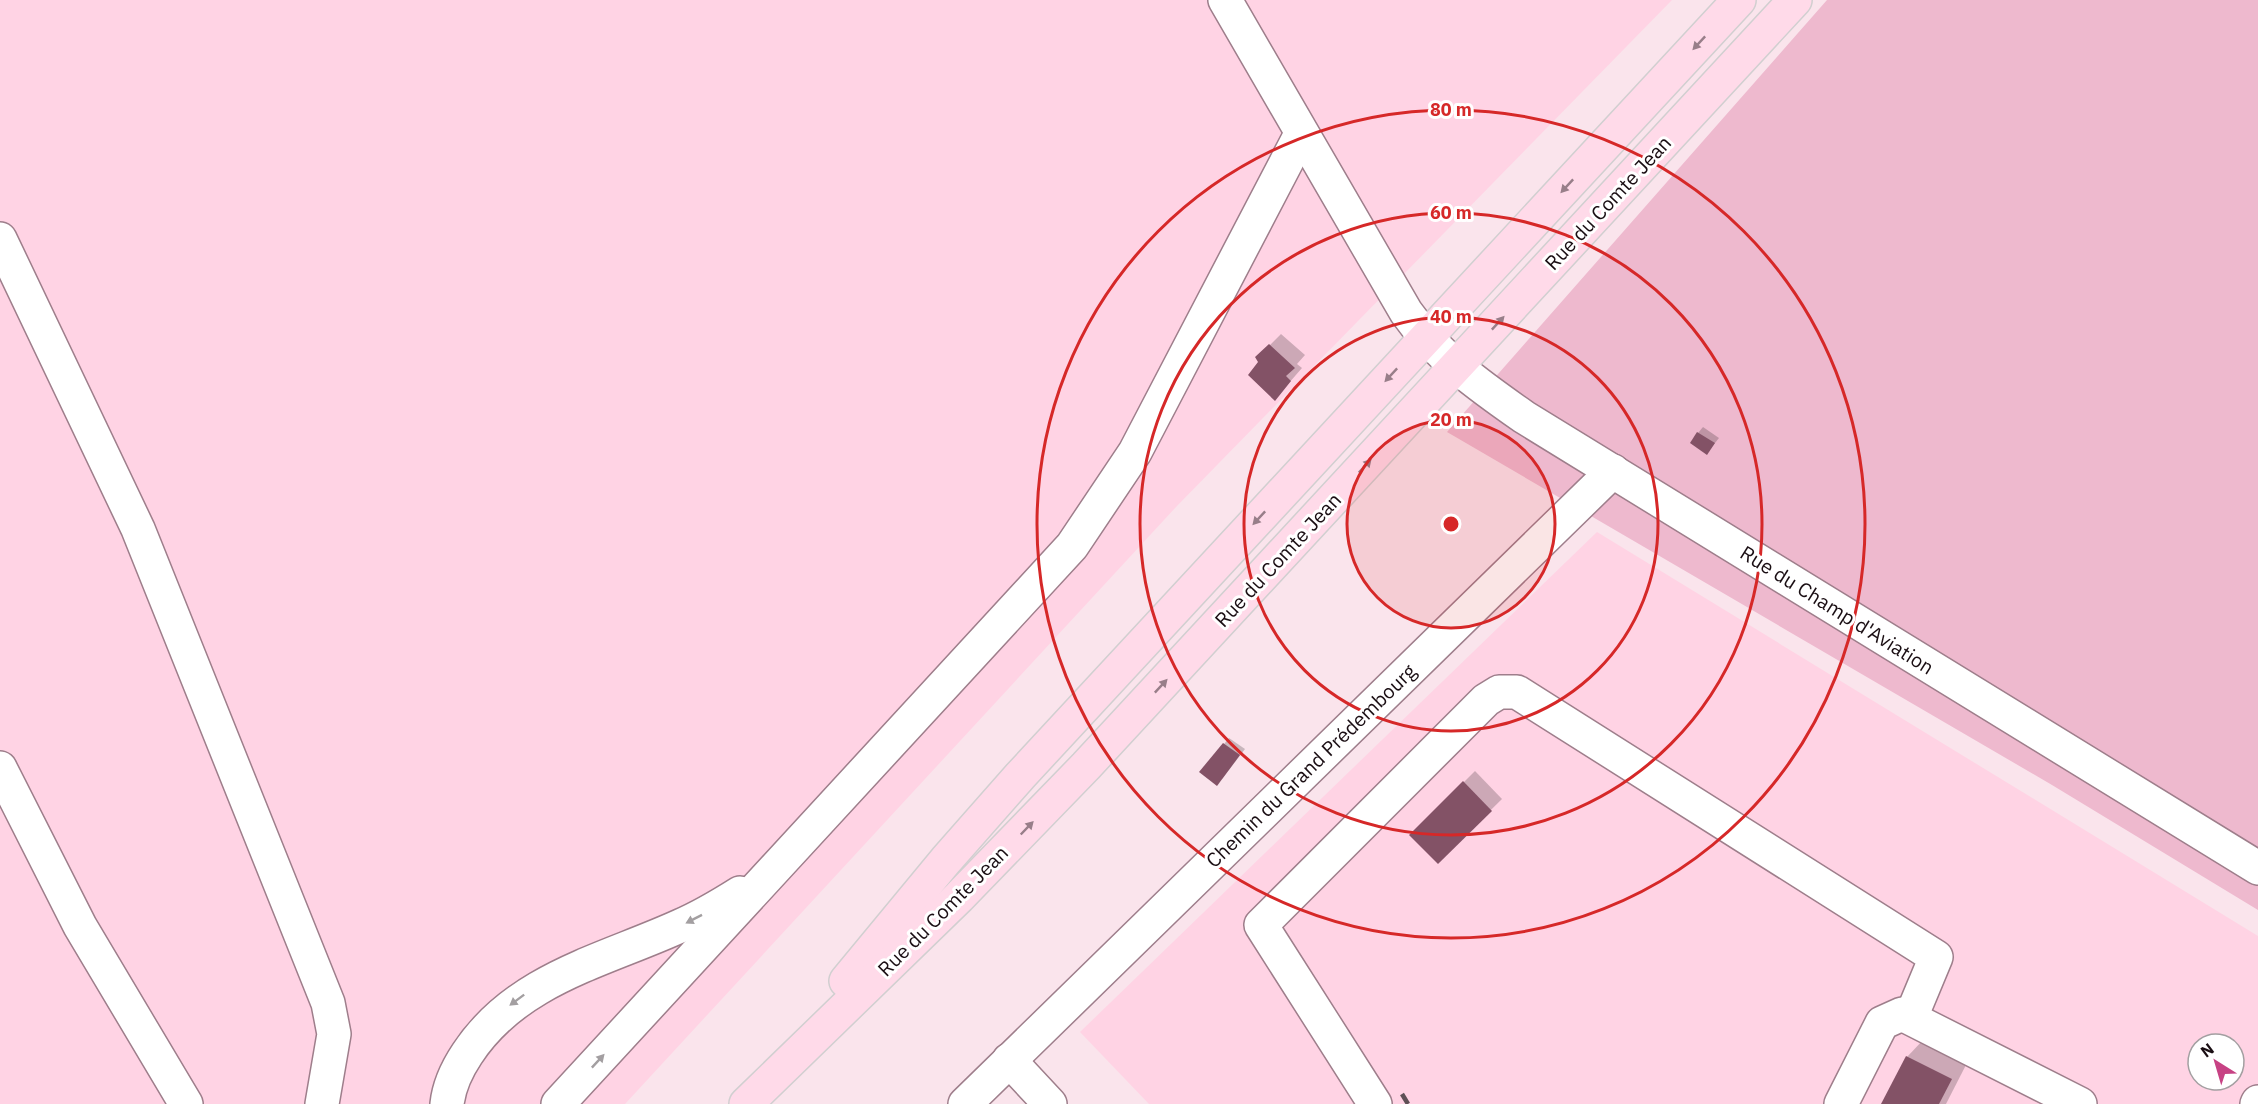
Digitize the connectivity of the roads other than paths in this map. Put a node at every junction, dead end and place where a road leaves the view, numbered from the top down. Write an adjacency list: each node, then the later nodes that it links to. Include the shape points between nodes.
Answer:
1 (1225, 0): 4 (street, Rue du Champ d'Aviation)
2 (1739, 0): 6 (main road, Rue du Comte Jean, one-way to 6)
3 (1795, 0): 7 (main road, Rue du Comte Jean, one-way to 3)
4 (1301, 134): 6 (street, Rue du Champ d'Aviation, via 1406,312); 10 (street, via 1135,452 1091,521 1053,571)
5 (0, 239): 15 (street, via 142,538 328,1003 334,1034)
6 (1426, 338): 7 (street, Rue du Champ d'Aviation); 18 (main road, Rue du Comte Jean, one-way to 18, via 991,808)
7 (1458, 367): 8 (street, Rue du Champ d'Aviation, via 1524,417); 18 (main road, Rue du Comte Jean, one-way to 7, via 1039,815)
8 (1613, 471): 11 (street, Rue du Champ d'Aviation); 13 (street, Chemin du Grand Prédembourg)
9 (0, 768): 14 (street, via 80,926)
10 (778, 866): 16 (street, one-way to 16, via 697,918 555,978 520,998 475,1042 454,1078); 17 (street, one-way to 10)
11 (2258, 868)
12 (1911, 1017): 21 (street, via 1936,957 1517,692 1505,691 1486,700 1261,925); 22 (street, via 1897,1015 1882,1023); 23 (street)
13 (1009, 1060): 19 (street, Chemin du Grand Prédembourg); 20 (street)
14 (186, 1104)
15 (322, 1104)
16 (447, 1104)
17 (558, 1104)
18 (745, 1104)
19 (965, 1104)
20 (1050, 1104)
21 (1375, 1104)
22 (1841, 1104)
23 (2080, 1104)

